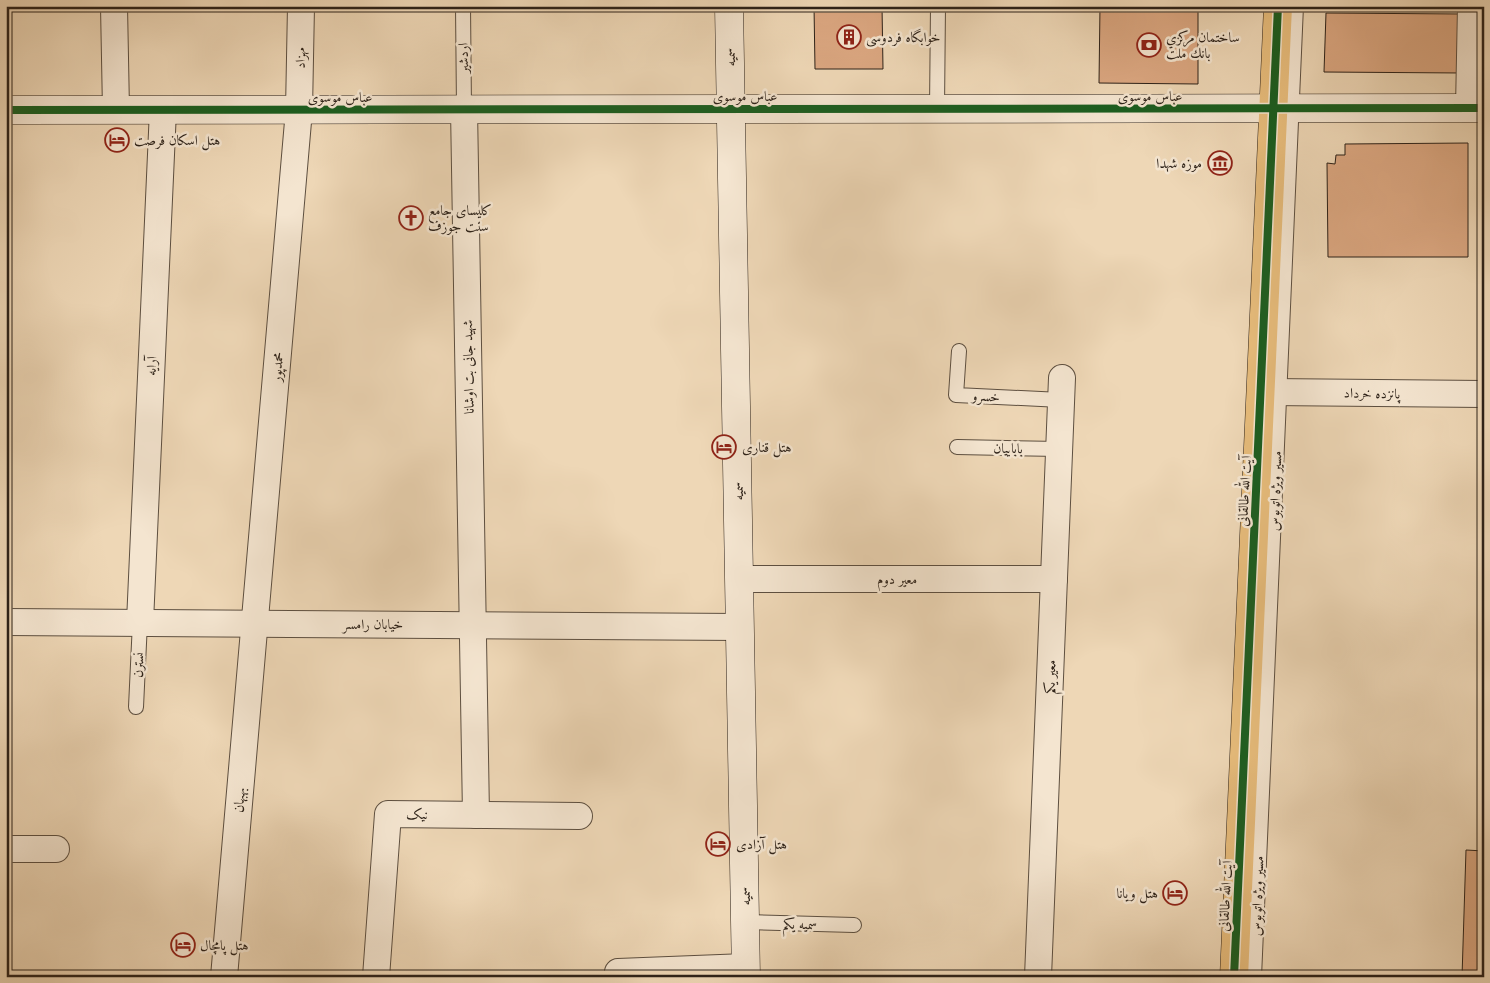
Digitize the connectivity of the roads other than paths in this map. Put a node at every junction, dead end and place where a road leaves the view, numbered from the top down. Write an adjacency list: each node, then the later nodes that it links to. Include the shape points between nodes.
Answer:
1 (114, 6): 15 (street)
2 (301, 6): 17 (street, مهزاد)
3 (463, 6): 12 (lane, اردشیر)
4 (729, 6): 13 (street, سمیه)
5 (938, 6): 9 (lane)
6 (1278, 6): 10 (main road, آیت الله طالقانی)
7 (1296, 6): 10 (lane)
8 (1471, 6): 11 (street)
9 (937, 108): 10 (street, عباس موسوی); 13 (street, عباس موسوی)
10 (1283, 108): 11 (street, عباس موسوی); 20 (main road, آیت الله طالقانی)
11 (1476, 108)
12 (464, 109): 13 (street, عباس موسوی); 17 (street, عباس موسوی); 29 (street, شهید جانی بت اوشانا)
13 (731, 109): 24 (street, سمیه)
14 (6, 110): 15 (street, عباس موسوی)
15 (116, 110): 16 (street, عباس موسوی)
16 (162, 110): 17 (street, عباس موسوی); 27 (street, آرایه)
17 (300, 110): 28 (street, محمدپور)
18 (959, 351): 19 (lane, خسرو, via 956,395)
19 (1061, 389): 23 (street, معیر یکم)
20 (1270, 392): 21 (street, پانزده خرداد); 43 (main road, آیت الله طالقانی); 44 (lane, مسیر ویژه اتوبوس)
21 (1484, 394)
22 (958, 447): 23 (lane, باباییان)
23 (1059, 449): 25 (street, معیر یکم)
24 (740, 579): 25 (street, معیر دوم); 30 (street, سمیه)
25 (1054, 579): 42 (street, معیر یکم)
26 (6, 622): 27 (street, خیابان رامسر)
27 (140, 622): 28 (street, خیابان رامسر); 31 (lane, نسترن)
28 (255, 624): 29 (street, خیابان رامسر); 40 (street, بهبهان)
29 (473, 625): 30 (street, خیابان رامسر); 32 (street)
30 (740, 627): 36 (street, سمیه)
31 (136, 707)
32 (476, 815): 33 (street, نیک); 41 (street, نیک, via 388,814)
33 (579, 816)
34 (6, 848): 35 (street)
35 (56, 849)
36 (746, 922): 37 (lane, سمیه یکم); 39 (street, سمیه)
37 (854, 925)
38 (618, 972): 39 (street)
39 (746, 972)
40 (224, 977)
41 (376, 977)
42 (1038, 977)
43 (1234, 977)
44 (1254, 977)

